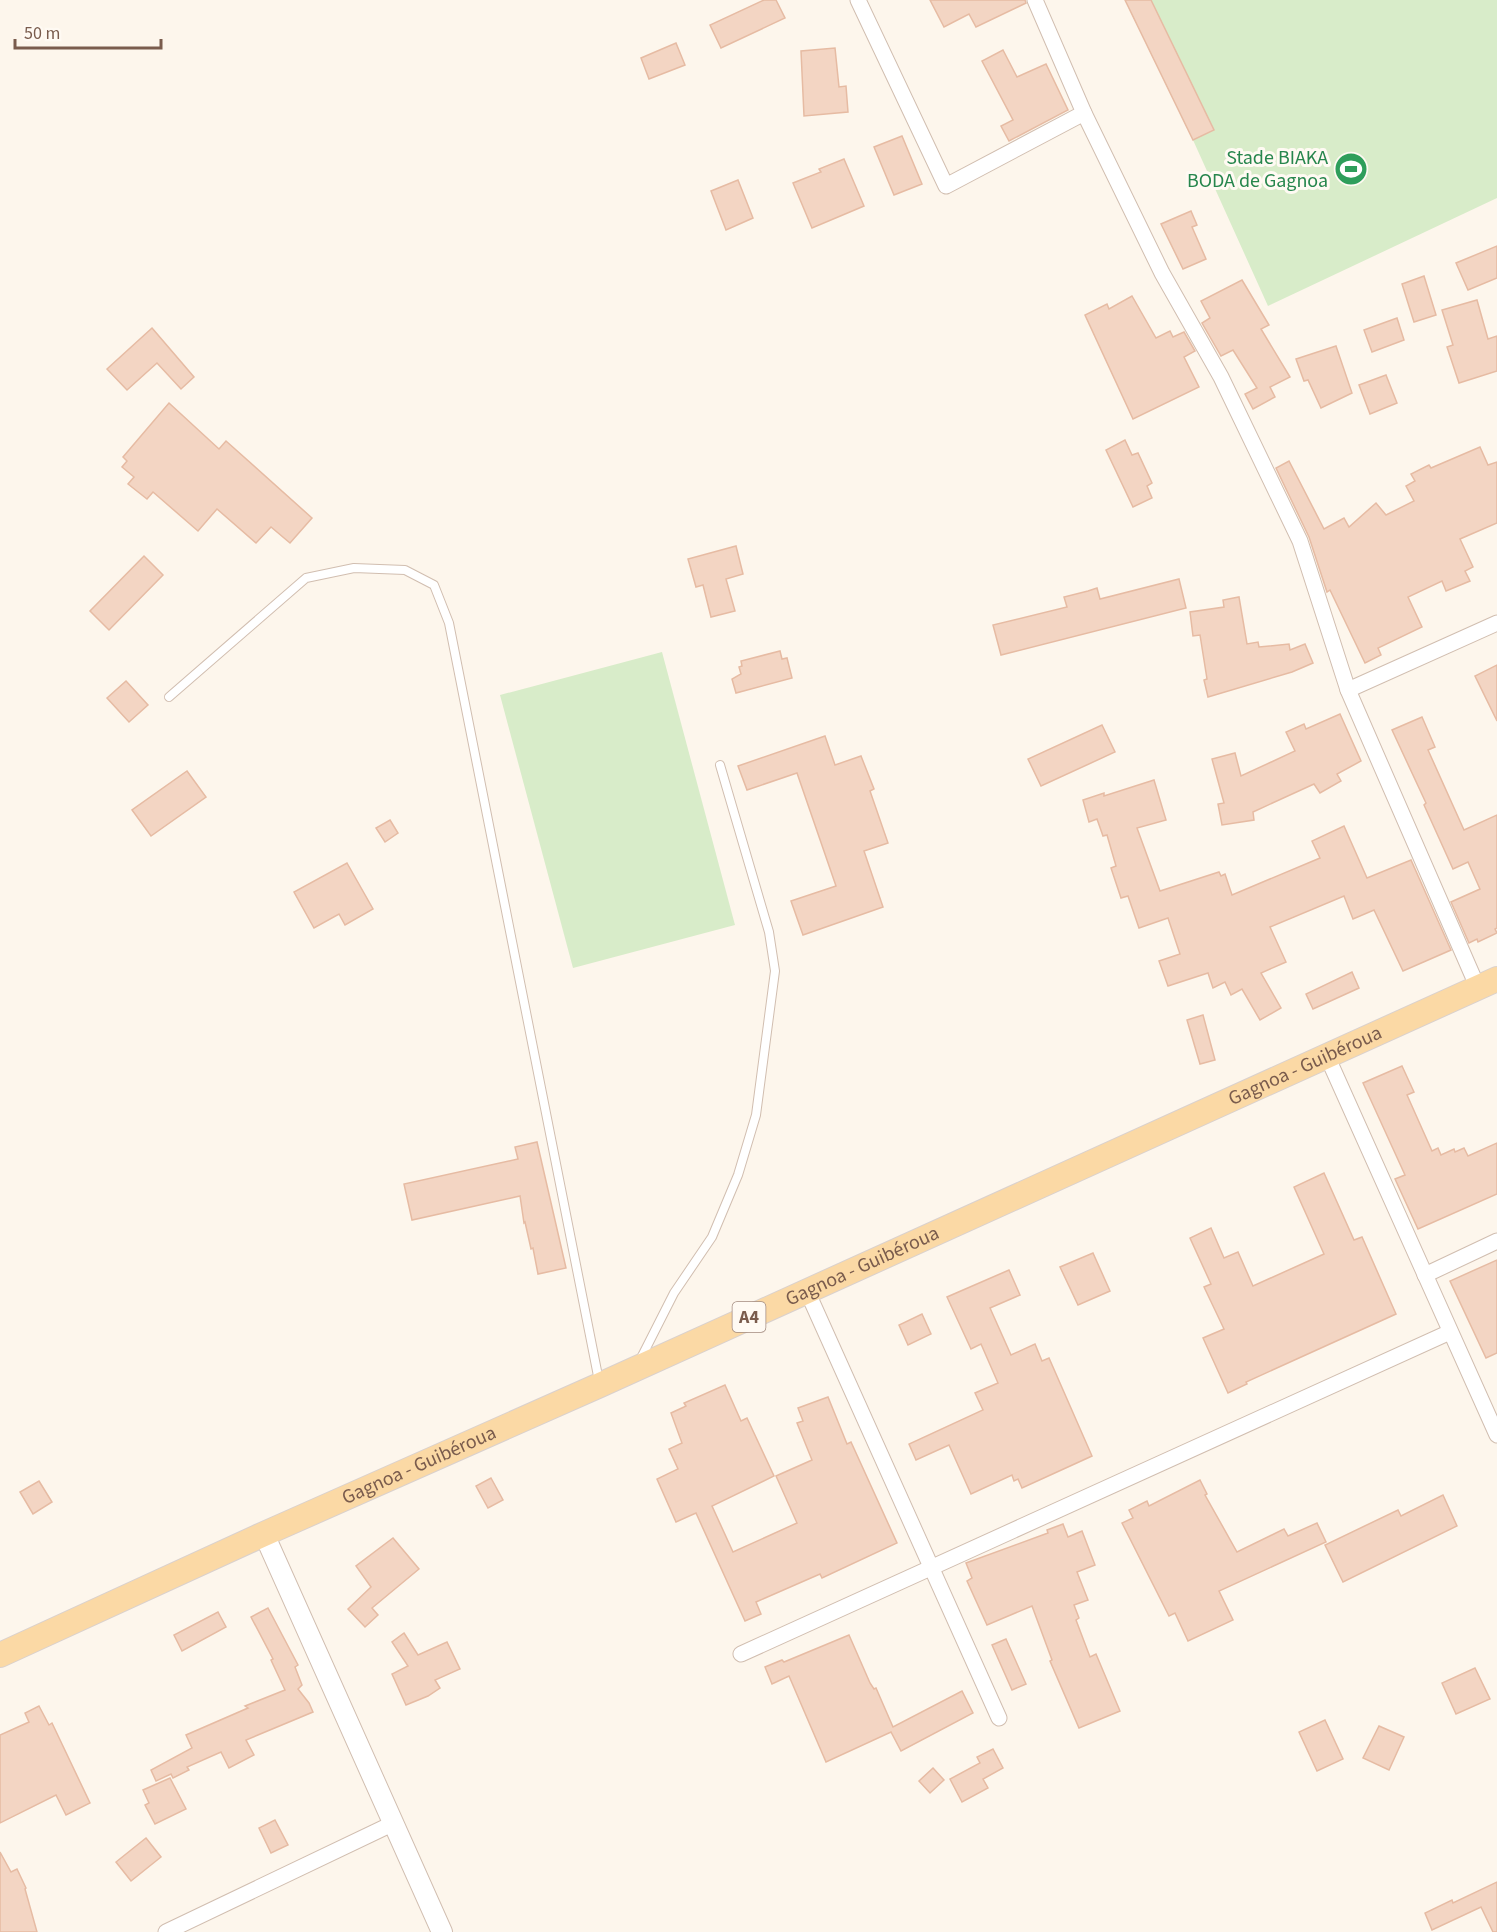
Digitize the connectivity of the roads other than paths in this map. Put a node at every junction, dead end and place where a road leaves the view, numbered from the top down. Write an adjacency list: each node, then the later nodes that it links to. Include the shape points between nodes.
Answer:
1 (858, 0): 3 (street, via 946,186)
2 (1035, 0): 3 (street)
3 (1084, 113): 5 (street, via 1162,273 1221,377 1300,541)
4 (1497, 623): 5 (street)
5 (1348, 690): 8 (street)
6 (169, 697): 15 (lane, via 306,578 354,568 405,570 434,585 449,623)
7 (720, 765): 14 (lane, via 769,932 775,971 756,1115 738,1175 712,1237 674,1293)
8 (1487, 983): 9 (main road, Gagnoa - Guibéroua / A4)
9 (1327, 1056): 11 (street); 12 (main road, Gagnoa - Guibéroua / A4)
10 (1497, 1241): 11 (street)
11 (1425, 1275): 13 (street)
12 (807, 1291): 14 (main road, Gagnoa - Guibéroua / A4); 18 (street)
13 (1450, 1332): 16 (street); 18 (street)
14 (635, 1369): 15 (main road, Gagnoa - Guibéroua / A4)
15 (600, 1385): 17 (main road, Gagnoa - Guibéroua / A4)
16 (1497, 1436)
17 (264, 1534): 20 (main road, Gagnoa - Guibéroua / A4); 22 (street)
18 (932, 1568): 19 (street); 21 (street)
19 (741, 1654)
20 (0, 1655)
21 (999, 1718)
22 (394, 1823): 23 (street); 24 (street)
23 (166, 1932)
24 (442, 1932)

